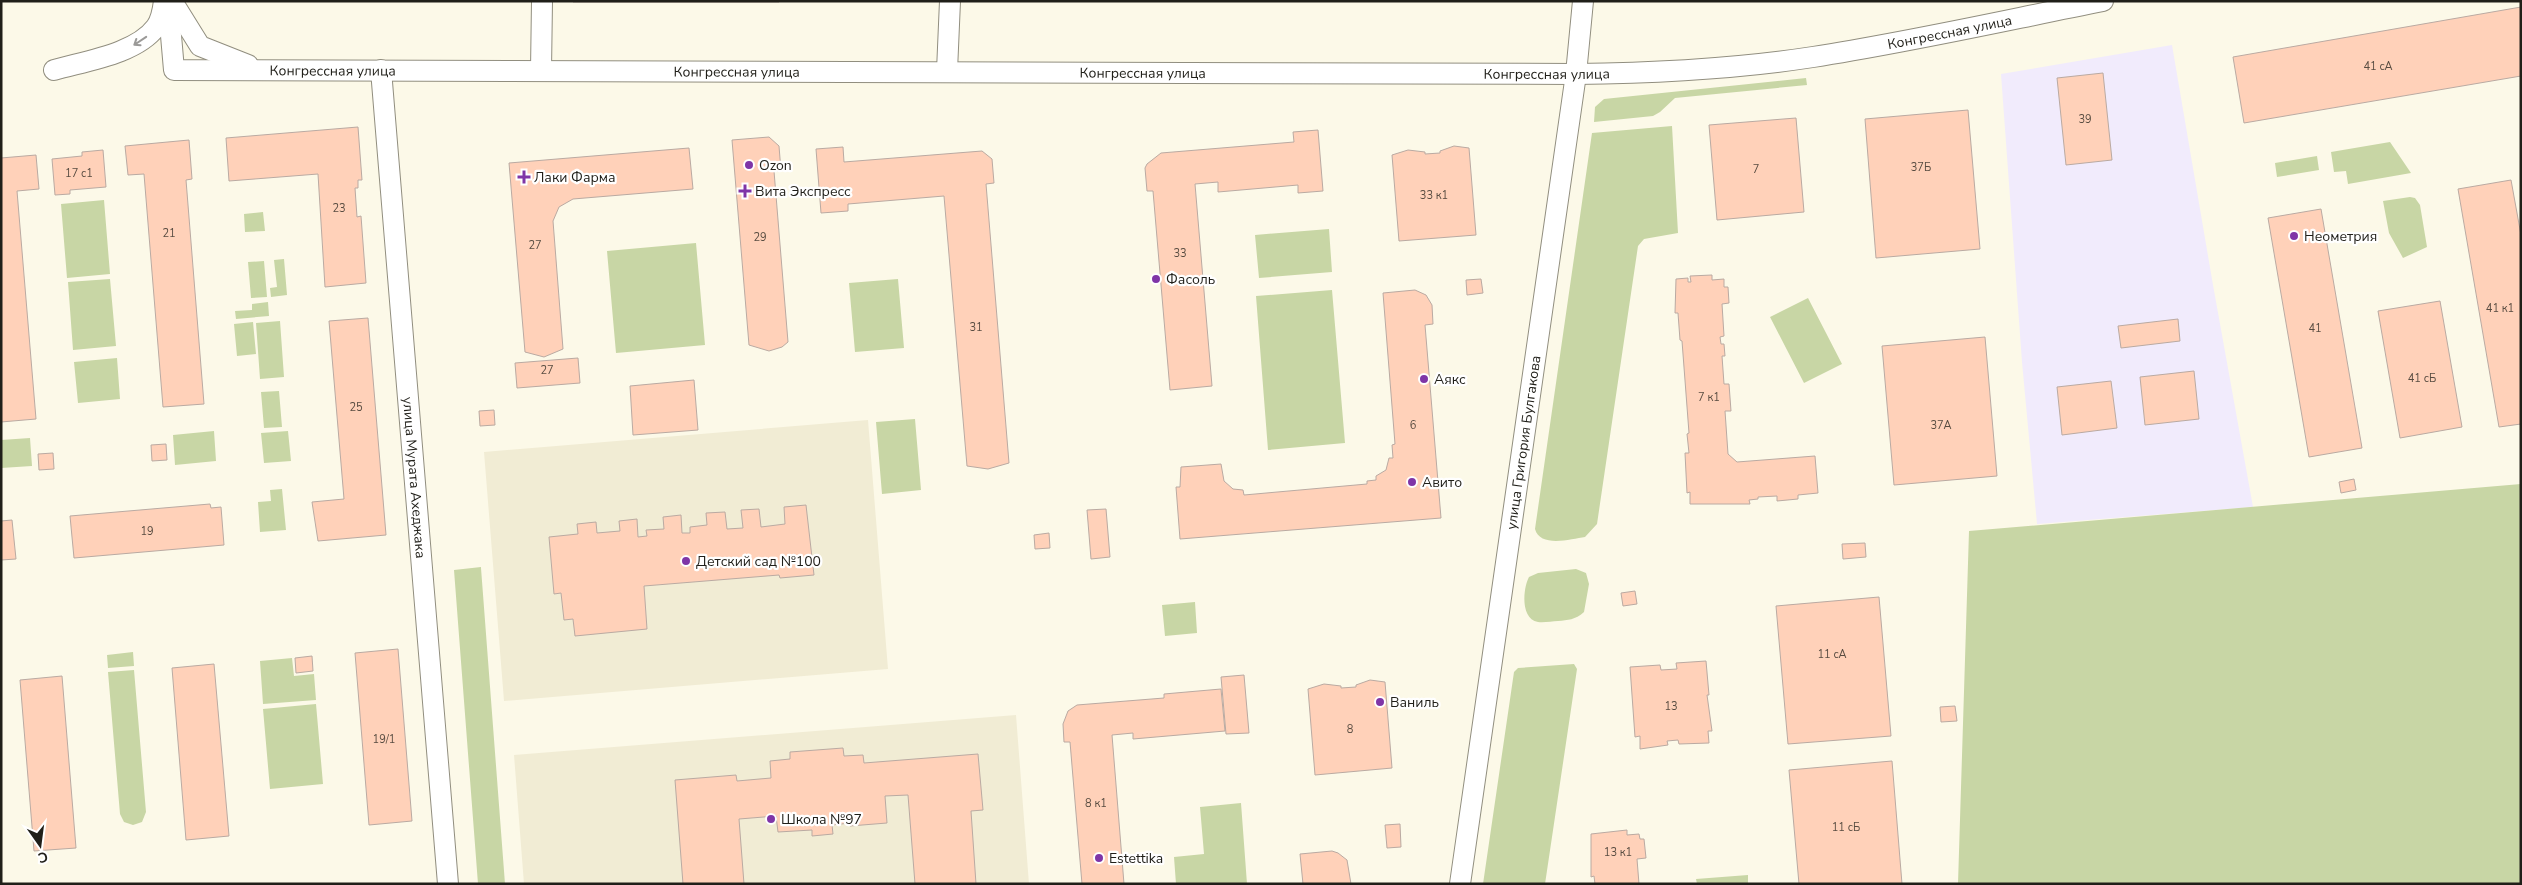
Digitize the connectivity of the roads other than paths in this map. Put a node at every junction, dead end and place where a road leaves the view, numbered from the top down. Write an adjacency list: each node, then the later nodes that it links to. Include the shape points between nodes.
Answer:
1 (166, 1): 7 (street, one-way to 7, via 157,26 143,41 126,50); 8 (street, Конгрессная улица, via 174,70)
2 (172, 1): 8 (street, via 200,46)
3 (542, 1): 10 (street)
4 (950, 1): 11 (street)
5 (1583, 1): 12 (street, улица Григория Булгакова)
6 (2103, 1): 12 (street, Конгрессная улица, via 1813,57 1728,67)
7 (54, 70)
8 (264, 70): 9 (street, Конгрессная улица)
9 (381, 70): 10 (street, Конгрессная улица); 13 (street, улица Мурата Ахеджака)
10 (542, 70): 11 (street, Конгрессная улица)
11 (948, 71): 12 (street, Конгрессная улица)
12 (1576, 74): 14 (street, улица Григория Булгакова)
13 (448, 884)
14 (1460, 884)

